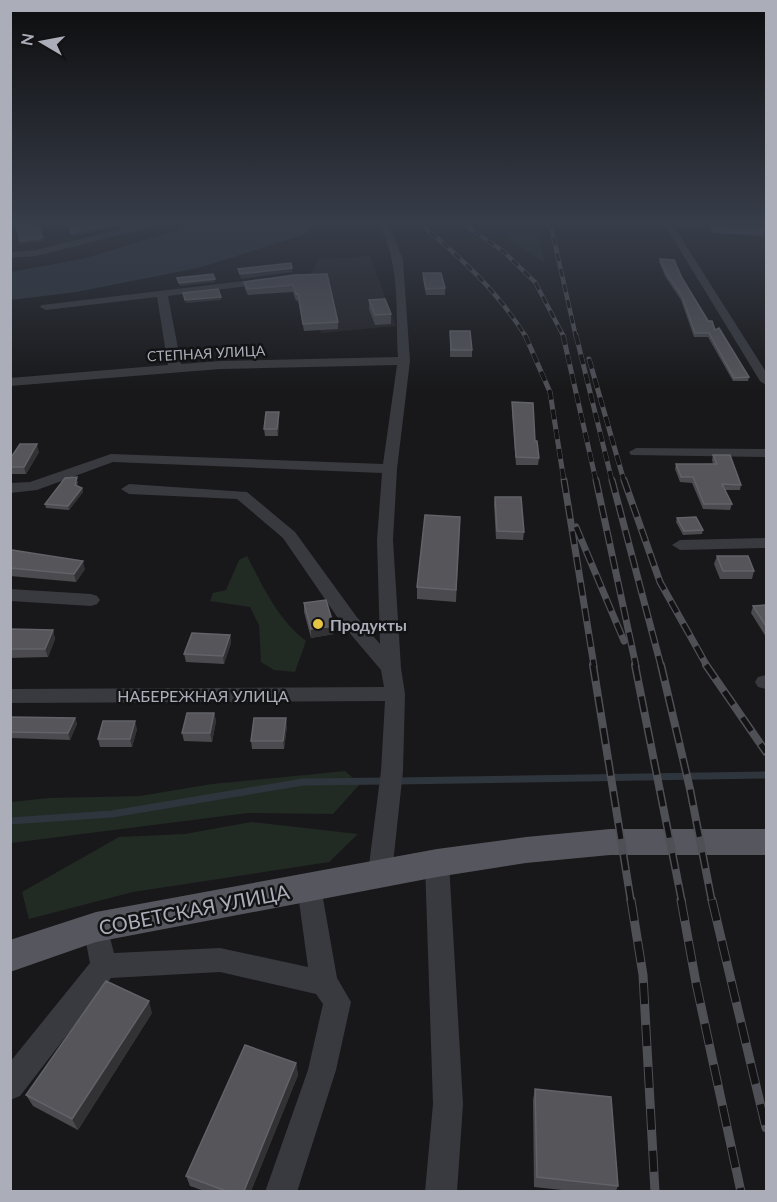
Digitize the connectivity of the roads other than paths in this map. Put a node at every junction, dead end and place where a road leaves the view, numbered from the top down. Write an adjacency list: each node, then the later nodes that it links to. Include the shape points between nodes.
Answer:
1 (399, 278): 6 (street)
2 (702, 278): 8 (street)
3 (275, 280): 4 (street)
4 (162, 293): 5 (street); 7 (street)
5 (46, 307)
6 (404, 362): 7 (street, СТЕПНАЯ УЛИЦА); 12 (street)
7 (175, 369): 9 (street, СТЕПНАЯ УЛИЦА)
8 (766, 381)
9 (10, 382)
10 (636, 452): 11 (street)
11 (766, 453)
12 (390, 469): 13 (street, via 111,458 32,487); 19 (street, via 385,540)
13 (10, 488)
14 (129, 489): 19 (street, via 241,495 289,534 349,620)
15 (766, 543): 16 (street)
16 (680, 545)
17 (10, 595): 18 (street)
18 (91, 600)
19 (391, 668): 20 (street)
20 (394, 694): 21 (street, НАБЕРЕЖНАЯ УЛИЦА); 24 (street, via 392,781)
21 (10, 696)
22 (766, 842): 23 (main road, СОВЕТСКАЯ УЛИЦА, via 610,842)
23 (437, 863): 24 (main road, СОВЕТСКАЯ УЛИЦА); 32 (street, via 448,1104)
24 (380, 873): 25 (main road, СОВЕТСКАЯ УЛИЦА)
25 (309, 887): 26 (main road, СОВЕТСКАЯ УЛИЦА); 29 (street)
26 (96, 927): 27 (main road, СОВЕТСКАЯ УЛИЦА); 28 (street)
27 (10, 956)
28 (104, 966): 29 (street, via 220,960); 30 (street)
29 (324, 983): 31 (street, via 337,1002 322,1070)
30 (10, 1086)
31 (281, 1191)
32 (441, 1191)

